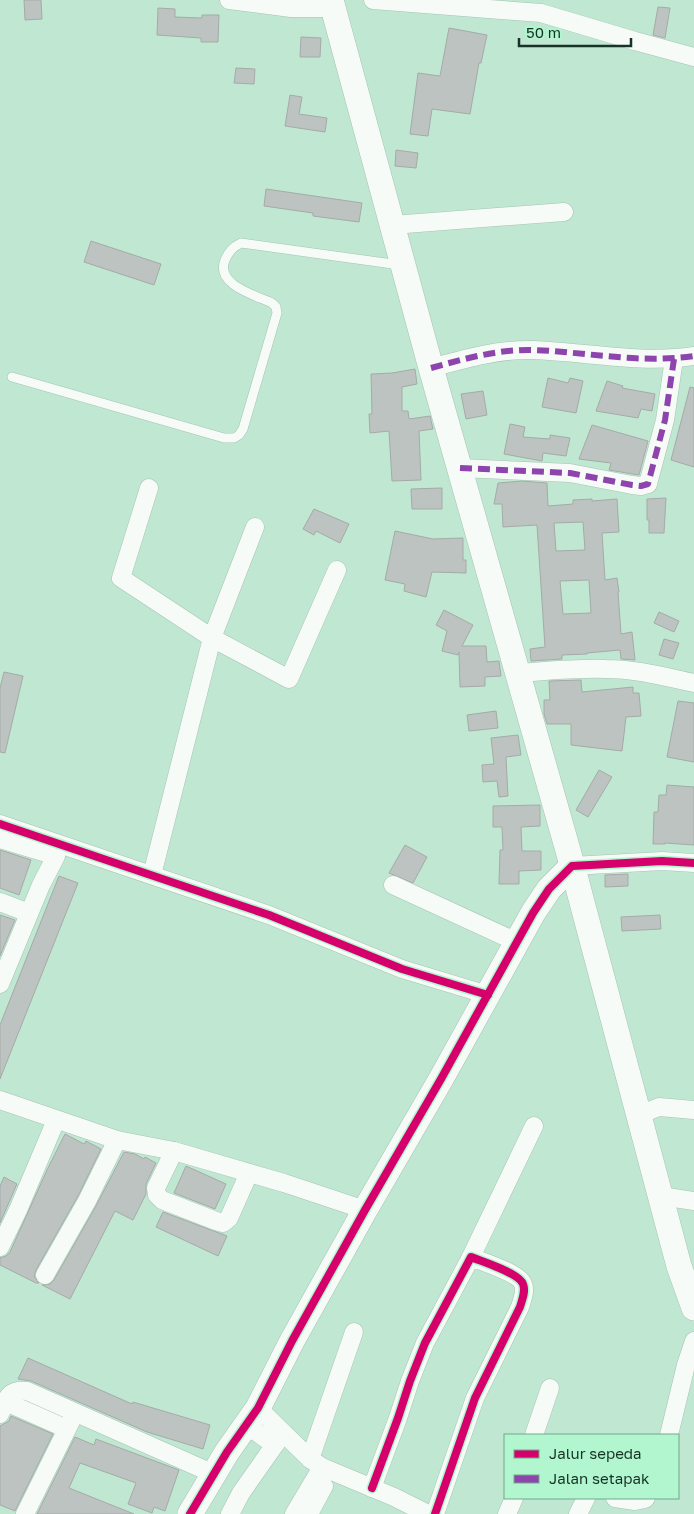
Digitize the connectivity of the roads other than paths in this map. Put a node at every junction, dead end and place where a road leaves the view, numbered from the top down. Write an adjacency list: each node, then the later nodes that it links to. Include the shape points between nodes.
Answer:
1 (229, 0): 4 (street, via 291,8)
2 (373, 0): 3 (street)
3 (411, 1): 5 (street, via 542,13)
4 (332, 4): 7 (main road)
5 (694, 57)
6 (564, 212): 7 (street)
7 (392, 225): 8 (main road)
8 (403, 265): 11 (main road); 12 (lane, via 241,243 232,248 224,264 224,274 230,283 272,303 277,313 243,429 234,438 176,425)
9 (694, 356): 10 (street)
10 (674, 359): 11 (street, via 532,350 499,352); 13 (street, via 665,420 648,484 632,485 570,473)
11 (431, 368): 13 (main road)
12 (12, 377)
13 (460, 468): 18 (main road)
14 (149, 488): 17 (street, via 121,578)
15 (255, 528): 17 (street)
16 (338, 570): 17 (street, via 290,679)
17 (212, 638): 25 (street)
18 (517, 673): 19 (street, via 608,669); 24 (main road)
19 (694, 683)
20 (0, 824): 22 (street)
21 (0, 839): 22 (street)
22 (61, 851): 25 (street); 28 (street, via 41,885)
23 (694, 864): 24 (street, via 662,861)
24 (572, 866): 29 (main road, via 549,888); 34 (main road)
25 (152, 875): 31 (street, via 269,915 402,969)
26 (393, 885): 29 (street)
27 (0, 902): 28 (street)
28 (30, 913): 30 (street)
29 (517, 942): 31 (main road)
30 (2, 975)
31 (488, 995): 42 (main road)
32 (0, 1100): 35 (street)
33 (694, 1110): 34 (street, via 659,1107)
34 (639, 1115): 40 (main road)
35 (56, 1120): 37 (street); 43 (street)
36 (534, 1126): 44 (street)
37 (117, 1140): 38 (street); 45 (street)
38 (174, 1151): 39 (street); 39 (street, via 156,1188 157,1195 216,1222 223,1223 228,1218)
39 (249, 1173): 42 (street)
40 (661, 1196): 41 (street); 46 (main road, via 679,1266)
41 (694, 1201)
42 (365, 1210): 52 (main road)
43 (0, 1247)
44 (471, 1257): 59 (street, via 425,1343); 70 (street, via 518,1277 524,1291 520,1307 475,1398)
45 (45, 1274)
46 (694, 1308)
47 (354, 1332): 57 (street)
48 (694, 1341): 55 (street)
49 (550, 1388): 54 (street)
50 (3, 1408): 51 (street, via 10,1394 16,1390 26,1391); 53 (street)
51 (75, 1413): 53 (street); 58 (street)
52 (252, 1417): 56 (street); 58 (main road)
53 (67, 1429): 64 (street)
54 (534, 1434)
55 (669, 1434)
56 (279, 1439): 57 (street); 66 (street)
57 (321, 1466): 59 (street); 67 (street); 68 (street)
58 (214, 1474): 65 (main road)
59 (372, 1488): 69 (street)
60 (514, 1499): 71 (street)
61 (586, 1499): 72 (street)
62 (622, 1499): 63 (street)
63 (645, 1499)
64 (25, 1514)
65 (190, 1514)
66 (230, 1514)
67 (294, 1514)
68 (309, 1514)
69 (428, 1514)
70 (435, 1514)
71 (507, 1514)
72 (578, 1514)

